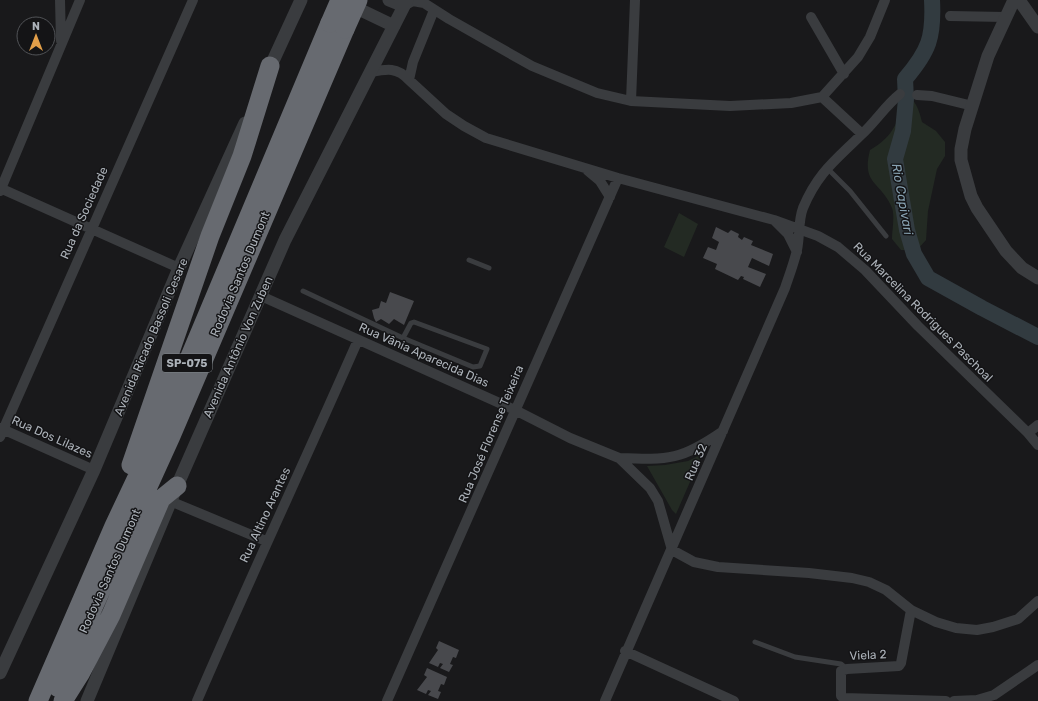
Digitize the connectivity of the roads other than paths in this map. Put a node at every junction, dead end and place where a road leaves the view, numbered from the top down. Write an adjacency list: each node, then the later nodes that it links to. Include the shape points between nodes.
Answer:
1 (60, 0): 21 (street)
2 (80, 0): 21 (street)
3 (193, 0): 38 (street, Rua da Sociedade)
4 (301, 0): 22 (street, Avenida Ricado Bassoli Cesare)
5 (340, 0): 18 (highway, Rodovia Santos Dumont / SP-075, bridge); 19 (street)
6 (358, 0): 18 (highway, Rodovia Santos Dumont / SP-075, bridge)
7 (389, 0): 13 (street)
8 (431, 0): 14 (street)
9 (635, 0): 29 (street)
10 (886, 0): 24 (street, via 870,37)
11 (1014, 0): 17 (street)
12 (1019, 0): 20 (street)
13 (406, 3): 14 (street, via 419,1); 19 (street, Avenida Antônio Von Zuben)
14 (434, 10): 25 (street, via 413,62); 29 (street, via 532,66 597,93)
15 (950, 16): 17 (street)
16 (811, 17): 24 (street)
17 (1005, 17): 30 (street, via 988,56)
18 (337, 26): 59 (highway, Rodovia Santos Dumont / SP-075, via 157,435); 70 (highway, Rodovia Santos Dumont / SP-075, via 171,436)
19 (394, 26): 23 (street, Avenida Antônio Von Zuben)
20 (1038, 27)
21 (62, 45): 35 (street)
22 (270, 66): 43 (street, Avenida Ricado Bassoli Cesare); 59 (highway, via 242,156 210,236 128,475 115,503)
23 (371, 72): 25 (street, Rua Marcelina Rodrigues Paschoal, via 394,70); 47 (street, Avenida Antônio Von Zuben, via 289,233)
24 (844, 74): 28 (street)
25 (409, 80): 32 (street, Rua Marcelina Rodrigues Paschoal, via 446,114 486,138)
26 (900, 94): 31 (street, Rua 32)
27 (918, 95): 30 (street)
28 (822, 97): 29 (street, via 790,103 730,106); 31 (street)
29 (631, 101)
30 (973, 106): 45 (street, via 961,149 964,173 971,196 1006,251 1022,268)
31 (862, 134): 33 (street, Rua 32)
32 (583, 168): 34 (street, Rua Marcelina Rodrigues Paschoal); 36 (street, Rua Marcelina Rodrigues Paschoal, via 600,181)
33 (827, 168): 39 (street, Rua 32, via 803,209); 40 (lane, via 850,191)
34 (618, 178): 36 (street, Rua José Florense Teixeira); 37 (street, Rua Marcelina Rodrigues Paschoal)
35 (0, 189): 38 (street)
36 (610, 197): 50 (street, Rua José Florense Teixeira)
37 (774, 220): 39 (street, Rua Marcelina Rodrigues Paschoal); 41 (street, via 788,234)
38 (91, 228): 43 (street); 53 (street, Rua da Sociedade)
39 (800, 229): 41 (street, Rua 32); 54 (street, Rua Marcelina Rodrigues Paschoal, via 838,247 865,270 918,326)
40 (886, 236)
41 (797, 252): 52 (street, Rua 32, via 785,288)
42 (469, 260): 44 (lane)
43 (179, 268): 57 (street, Avenida Ricado Bassoli Cesare)
44 (489, 268)
45 (1038, 278)
46 (303, 291): 48 (lane)
47 (261, 296): 49 (street, Rua Vânia Aparecida Dias); 58 (street, Avenida Antônio Von Zuben)
48 (403, 338): 48 (lane, via 477,367 480,366 487,349 419,323 411,323)
49 (358, 340): 50 (street, Rua Vânia Aparecida Dias); 60 (street, Rua Altino Arantes)
50 (515, 410): 56 (street, Rua Vânia Aparecida Dias, via 570,438); 74 (street, Rua José Florense Teixeira)
51 (1038, 425): 54 (street)
52 (724, 430): 56 (street, Rua Vânia Aparecida Dias, via 684,454 665,459); 61 (street, Rua 32)
53 (1, 432): 57 (street, Rua Dos Lilazes)
54 (1028, 433): 55 (street, Rua Marcelina Rodrigues Paschoal)
55 (1038, 445)
56 (619, 458): 61 (street, Rua Vânia Aparecida Dias, via 650,488 658,501)
57 (94, 470): 68 (street, Avenida Ricado Bassoli Cesare)
58 (173, 494): 60 (street); 71 (highway, via 161,499 110,615); 72 (street, Avenida Antônio Von Zuben)
59 (114, 526): 69 (highway, Rodovia Santos Dumont / SP-075)
60 (266, 541): 73 (street, Rua Altino Arantes)
61 (672, 550): 63 (street, via 694,562 718,567 810,573 869,582 886,590); 65 (street, Rua 32)
62 (1038, 601): 63 (street, via 1018,619 993,628 977,630 956,628 936,622)
63 (911, 610): 67 (street, Viela 2, via 899,666)
64 (755, 642): 67 (lane, via 795,657 841,664)
65 (625, 651): 75 (street, Rua 32); 76 (street)
66 (1038, 665): 78 (street, via 994,695 977,700)
67 (847, 669): 77 (street, Viela 2, via 840,674 843,698)
68 (0, 673)
69 (38, 701)
70 (51, 701)
71 (63, 701)
72 (87, 701)
73 (197, 701)
74 (387, 701)
75 (605, 701)
76 (734, 701)
77 (946, 701)
78 (954, 701)

